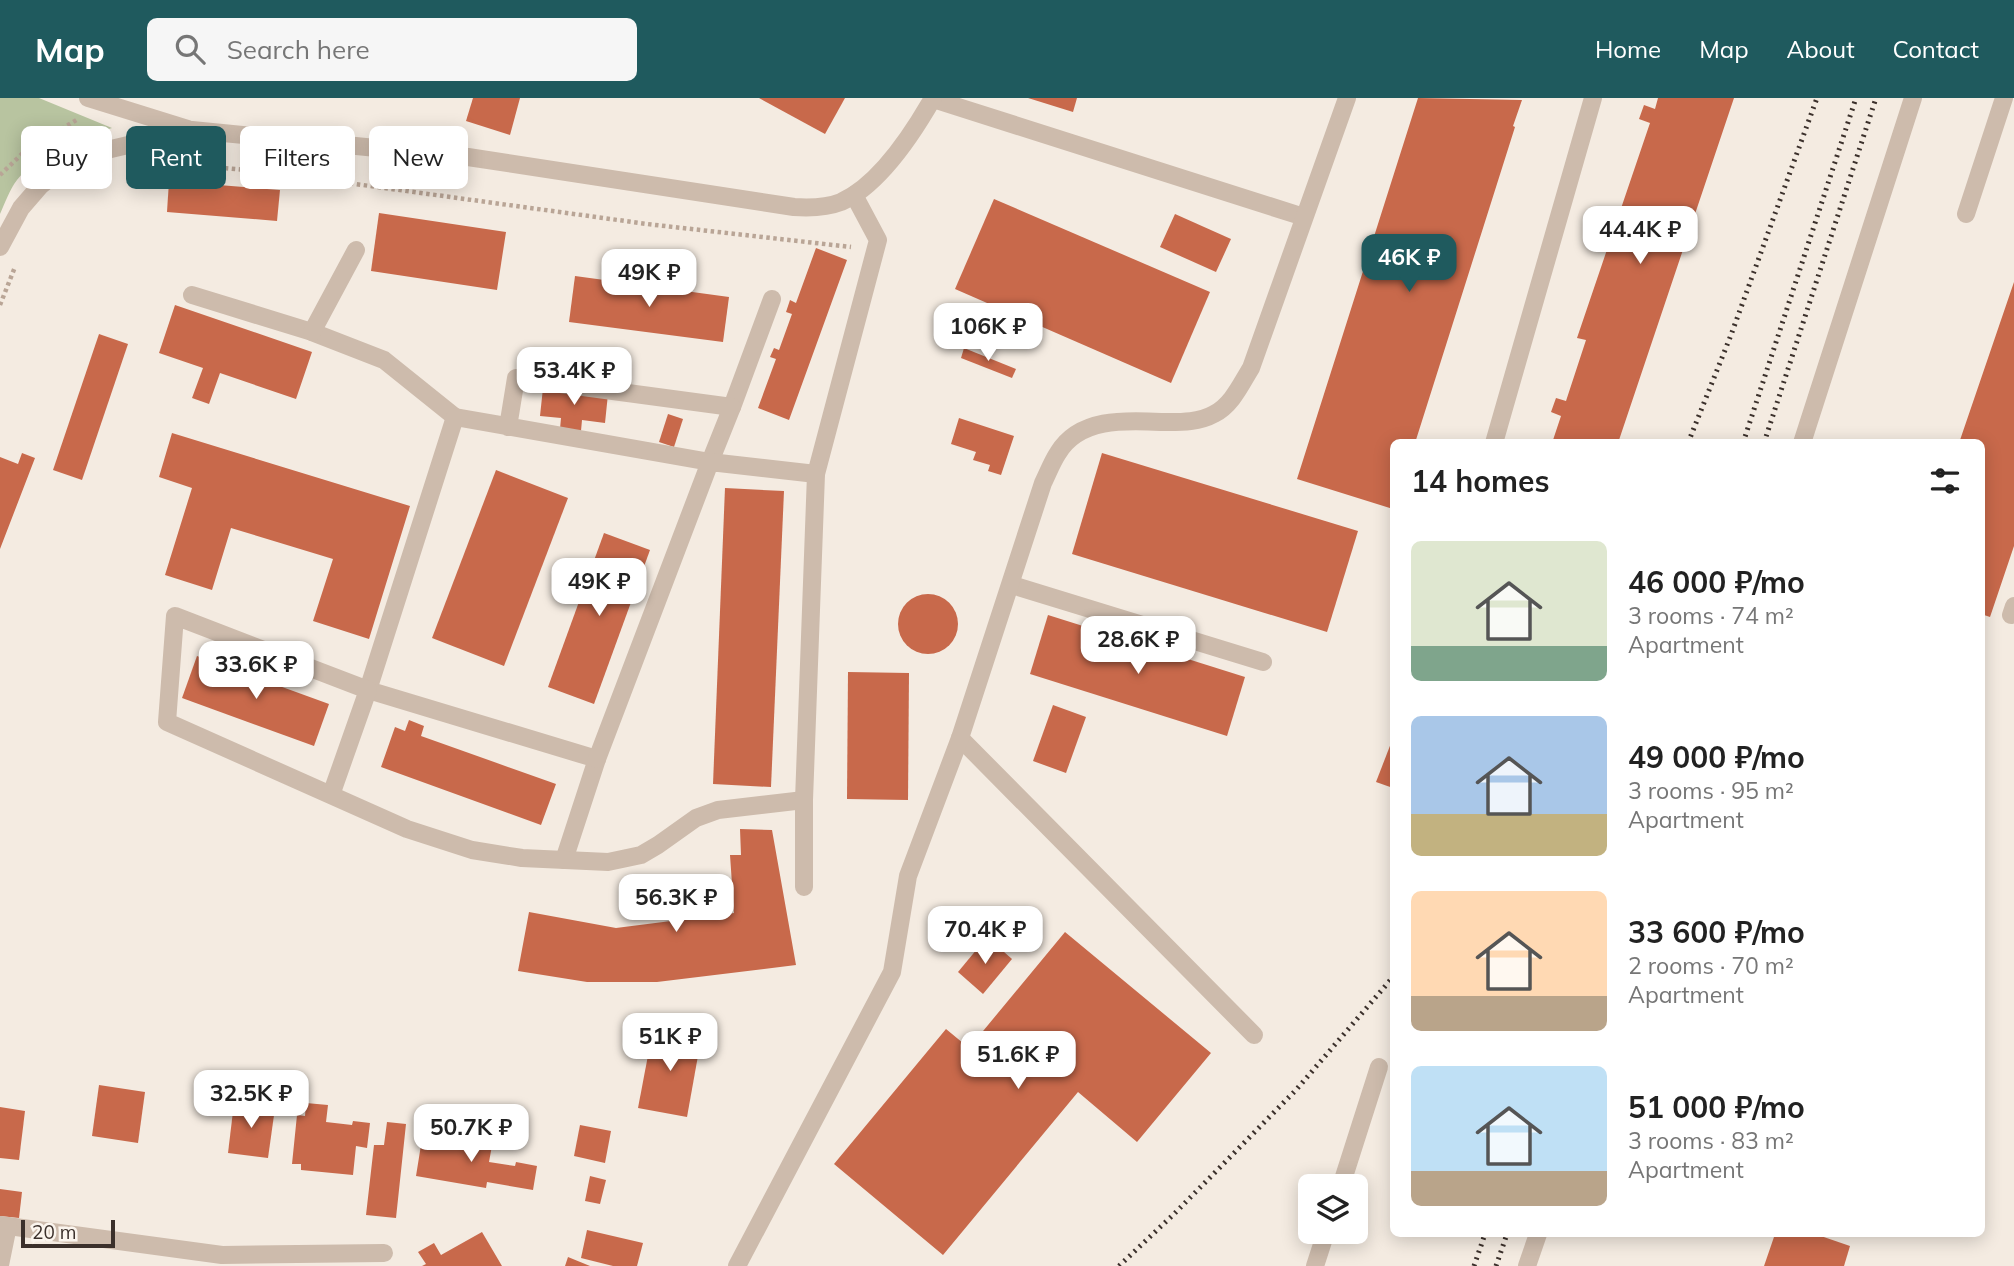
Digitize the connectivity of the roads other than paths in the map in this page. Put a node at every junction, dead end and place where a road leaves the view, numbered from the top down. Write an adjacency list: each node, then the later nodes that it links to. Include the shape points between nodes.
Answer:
1 (88, 98): 7 (street)
2 (1347, 98): 12 (street)
3 (1593, 98): 21 (street)
4 (1913, 98): 22 (street)
5 (2004, 98): 11 (street)
6 (933, 99): 10 (street, via 900,147); 12 (street)
7 (179, 126)
8 (226, 133): 10 (street, via 468,157 794,207 825,207)
9 (126, 145): 13 (street, via 64,167 40,186 21,208)
10 (854, 195): 24 (street, via 878,240)
11 (1966, 214)
12 (1304, 217): 25 (street, via 1251,368 1236,393 1216,414 1202,419 1104,423 1071,437 1058,452 1044,483)
13 (0, 247)
14 (356, 250): 17 (street)
15 (192, 295): 17 (street)
16 (772, 299): 18 (street)
17 (312, 332): 19 (street, via 384,360)
18 (732, 407): 20 (street, via 516,378); 23 (street)
19 (455, 417): 20 (street); 27 (street)
20 (508, 427): 23 (street)
21 (1495, 439)
22 (1803, 439)
23 (710, 462): 24 (street); 29 (street)
24 (816, 474): 31 (street)
25 (1012, 585): 26 (street); 28 (street)
26 (1263, 662)
27 (368, 690): 29 (street); 30 (street); 30 (street, via 175,616 167,722)
28 (960, 738): 34 (street); 43 (street, via 908,876 892,972)
29 (597, 759): 32 (street)
30 (331, 795): 32 (street, via 407,829 472,850)
31 (804, 800): 32 (street, via 718,810 696,818 641,855 608,862); 33 (street)
32 (564, 860)
33 (804, 887)
34 (1254, 1035)
35 (1379, 1068): 36 (street)
36 (1344, 1174)
37 (4, 1225): 41 (street, via 222,1255); 42 (street)
38 (1537, 1237): 45 (street)
39 (1322, 1244): 44 (street)
40 (384, 1252): 41 (street)
41 (337, 1260)
42 (0, 1265)
43 (737, 1266)
44 (1315, 1266)
45 (1527, 1266)

